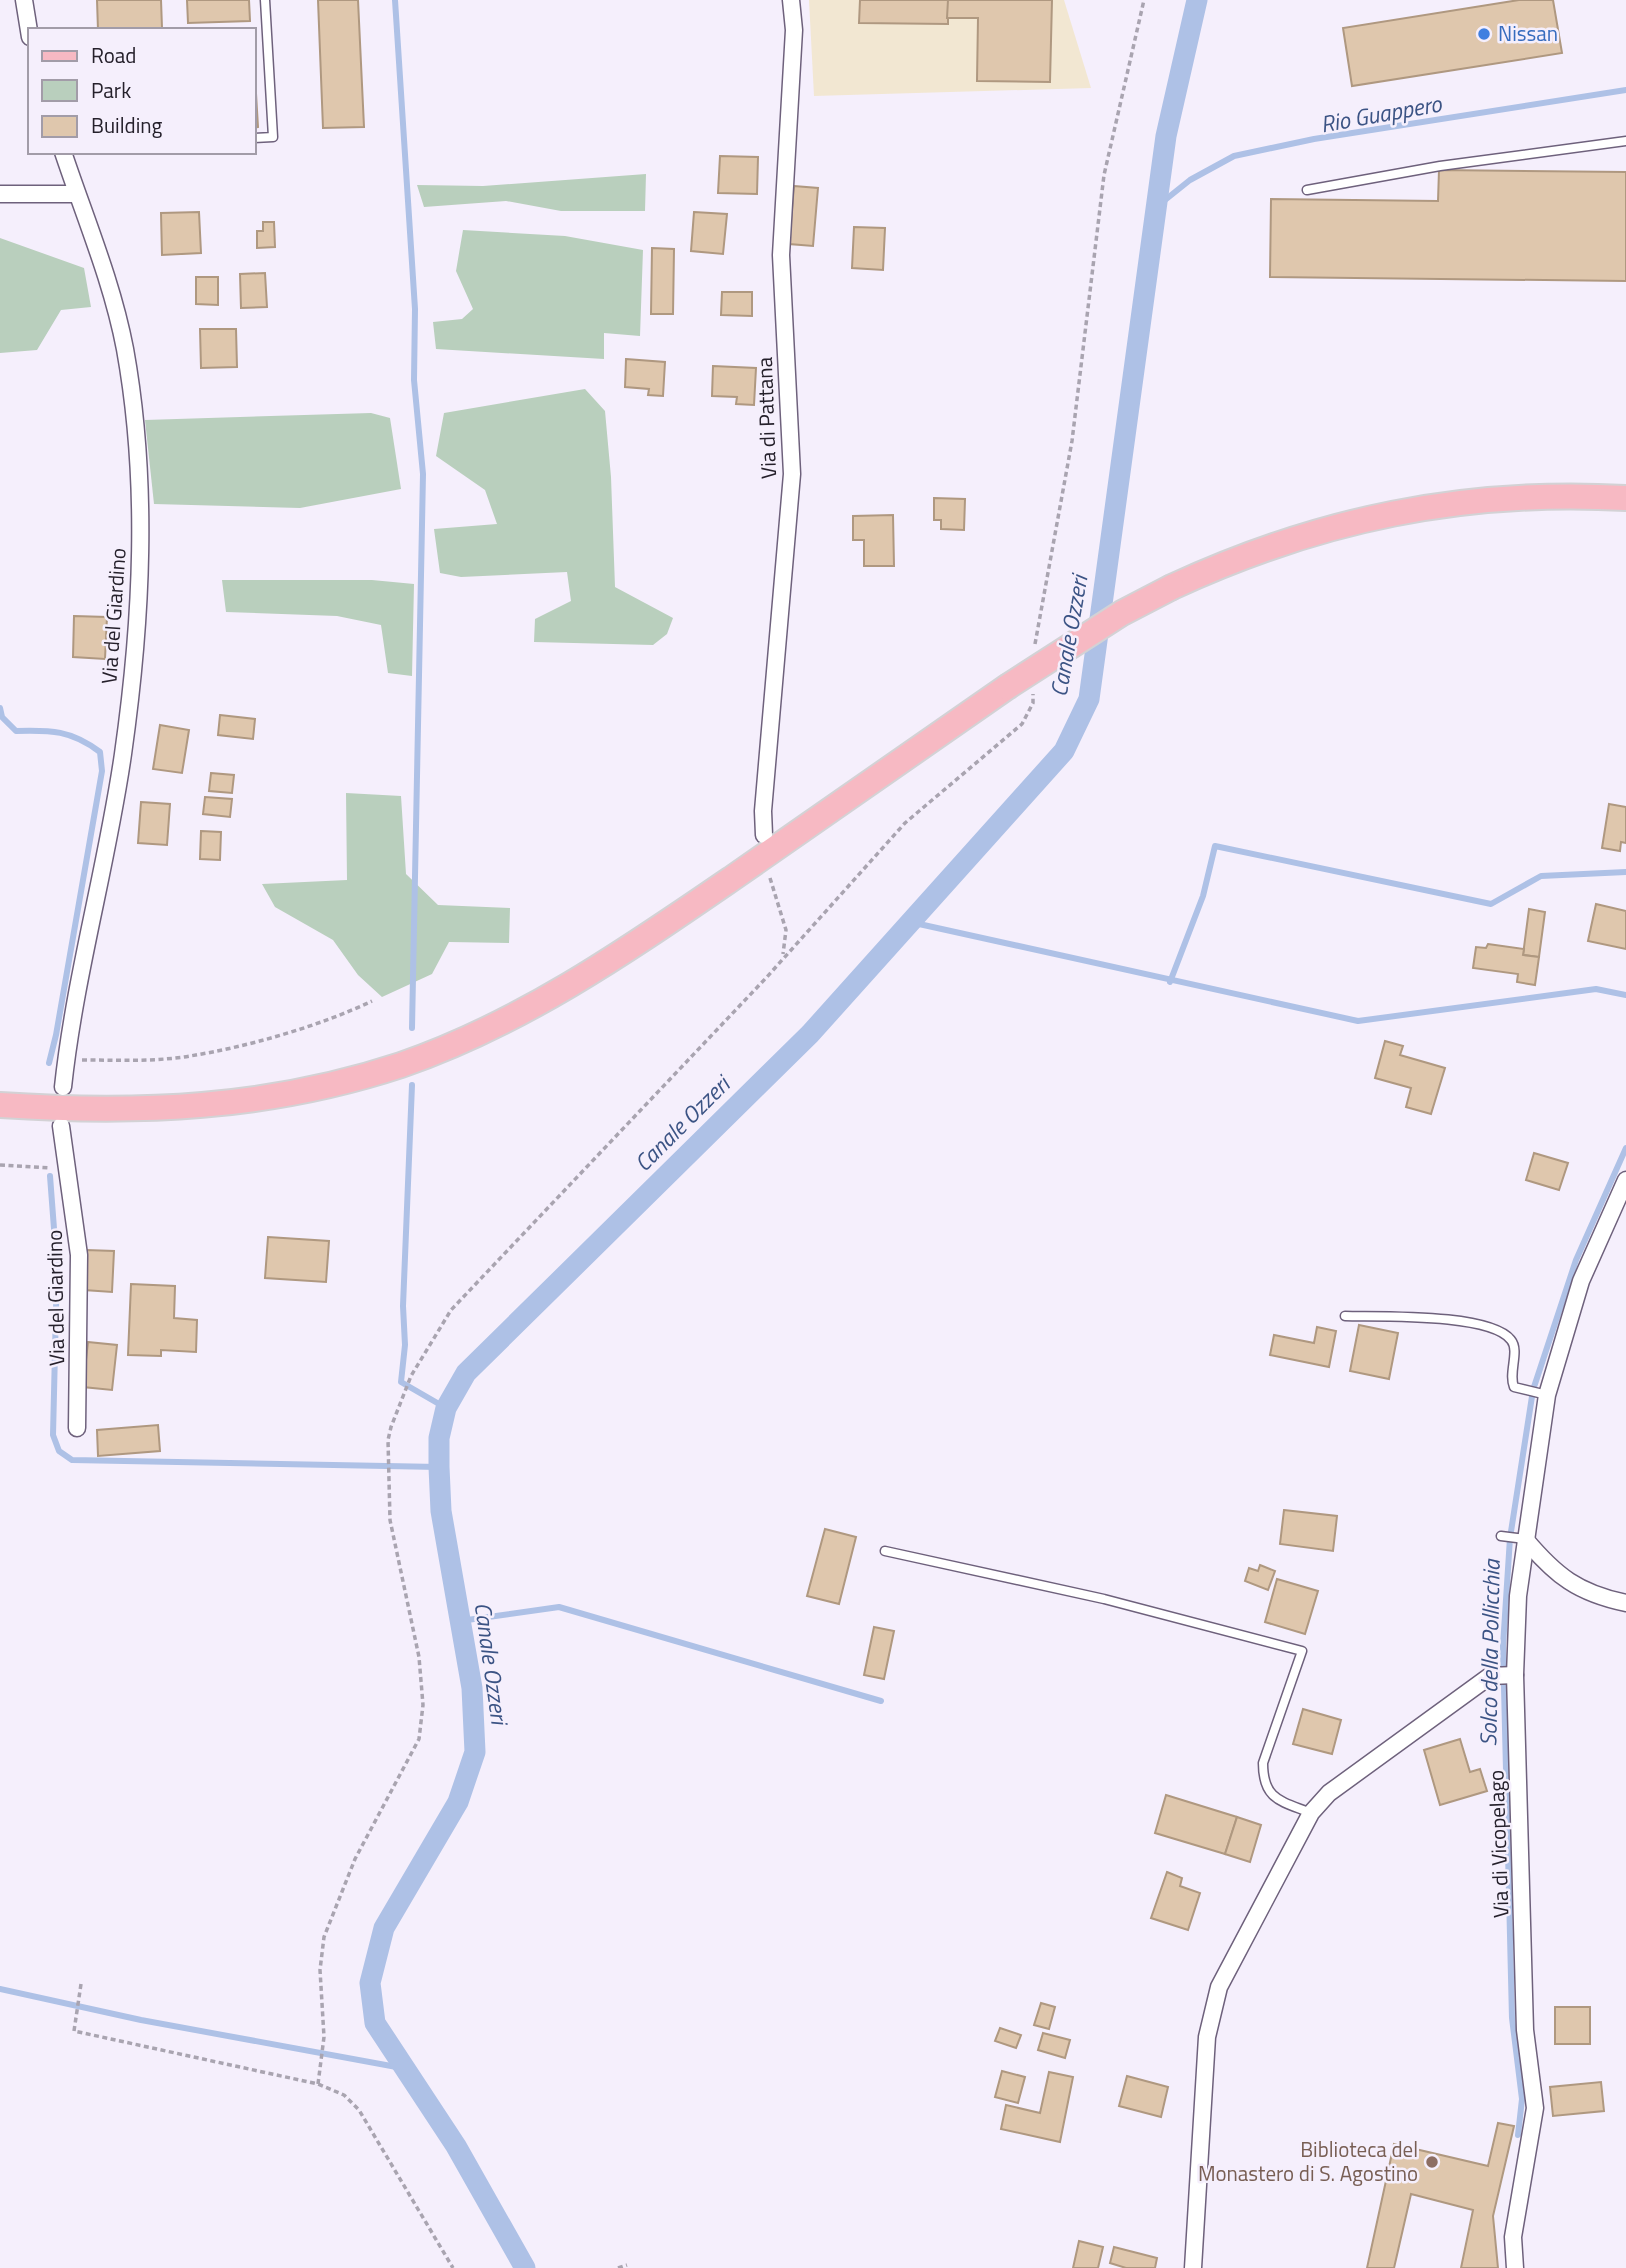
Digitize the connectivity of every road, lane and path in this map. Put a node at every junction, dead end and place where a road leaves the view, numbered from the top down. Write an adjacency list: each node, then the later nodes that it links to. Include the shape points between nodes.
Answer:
1 (24, 0): 5 (street)
2 (265, 0): 6 (lane, via 273,137)
3 (791, 0): 15 (street, Via di Pattana, via 794,30 781,255 792,474)
4 (1144, 0): 13 (path, via 1104,175 1072,441)
5 (29, 28)
6 (256, 138)
7 (1626, 141): 9 (lane, via 1440,166)
8 (65, 154): 11 (street, Via del Giardino)
9 (1307, 190)
10 (0, 194): 11 (street)
11 (77, 194): 19 (street, Via del Giardino, via 112,289 125,350 142,509 123,754)
12 (1626, 498): 21 (main road, bridge, via 1518,498 1406,511 1286,540 1172,587 1122,613 1007,687 579,980 491,1028 435,1052 332,1085 206,1106 125,1111)
13 (1034, 649)
14 (1033, 690): 17 (path, via 1033,703 1022,724 905,822)
15 (764, 835)
16 (770, 877): 17 (path, via 786,930)
17 (783, 956): 36 (path, via 451,1310 411,1376 391,1427 388,1456 390,1520 419,1657 423,1705 419,1739 355,1859 324,1937 320,1970 324,2037)
18 (372, 1001): 19 (path, via 269,1037 191,1056)
19 (66, 1059): 20 (street, Via del Giardino)
20 (62, 1087)
21 (0, 1105)
22 (61, 1125): 24 (street, Via del Giardino)
23 (0, 1166): 24 (path)
24 (68, 1169): 28 (street, Via del Giardino, via 79,1255)
25 (1626, 1180): 27 (street, Via di Vicopelago, via 1581,1281)
26 (1345, 1316): 27 (lane, via 1424,1316 1495,1329 1511,1340 1514,1349 1510,1378 1514,1387)
27 (1544, 1395): 30 (street, Via di Vicopelago)
28 (78, 1428)
29 (1501, 1536): 30 (lane)
30 (1521, 1539): 32 (street, via 1563,1579 1586,1592); 33 (street, Via di Vicopelago)
31 (884, 1551): 34 (lane, via 1104,1599 1303,1651 1263,1763 1263,1776 1274,1798)
32 (1626, 1603)
33 (1513, 1675): 34 (street, via 1494,1675 1353,1774); 41 (street, Via di Vicopelago, via 1525,2030 1535,2108 1513,2237)
34 (1311, 1813): 40 (street, via 1219,1987 1206,2037)
35 (81, 1984): 36 (path, via 74,2032)
36 (317, 2084): 38 (path, via 344,2095 359,2110)
37 (627, 2265): 39 (path)
38 (453, 2268)
39 (618, 2268)
40 (1193, 2268)
41 (1515, 2268)

